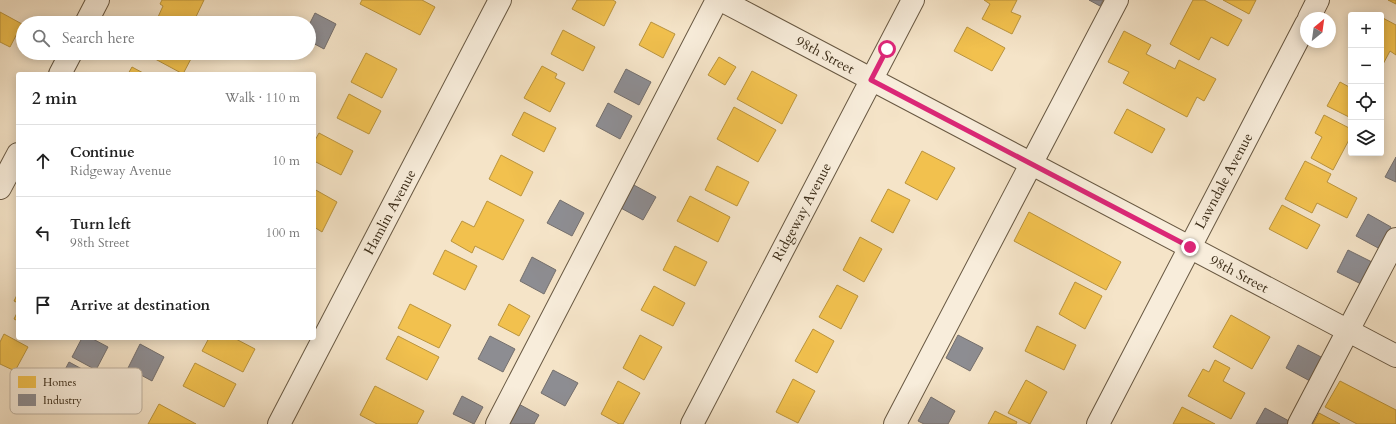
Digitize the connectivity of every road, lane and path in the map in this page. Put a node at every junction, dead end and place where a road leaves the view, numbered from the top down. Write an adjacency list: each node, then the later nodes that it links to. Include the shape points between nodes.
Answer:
1 (98, 0): 9 (street)
2 (500, 0): 21 (street, Hamlin Avenue)
3 (717, 0): 22 (street)
4 (721, 0): 13 (street, 98th Street)
5 (913, 0): 13 (street, Ridgeway Avenue)
6 (1117, 0): 15 (street)
7 (1318, 0): 8 (street)
8 (1312, 12)
9 (90, 16)
10 (1300, 36): 18 (street, Lawndale Avenue)
11 (67, 60): 12 (street)
12 (61, 72)
13 (871, 80): 15 (street, 98th Street); 23 (street, Ridgeway Avenue)
14 (16, 158): 16 (street)
15 (1031, 164): 18 (street, 98th Street); 24 (street)
16 (0, 188)
17 (1396, 238): 19 (street)
18 (1190, 247): 19 (street, 98th Street); 25 (street, Lawndale Avenue)
19 (1347, 331): 20 (street, 98th Street); 26 (street)
20 (1396, 356)
21 (279, 424)
22 (497, 424)
23 (692, 424)
24 (896, 424)
25 (1098, 424)
26 (1299, 424)

